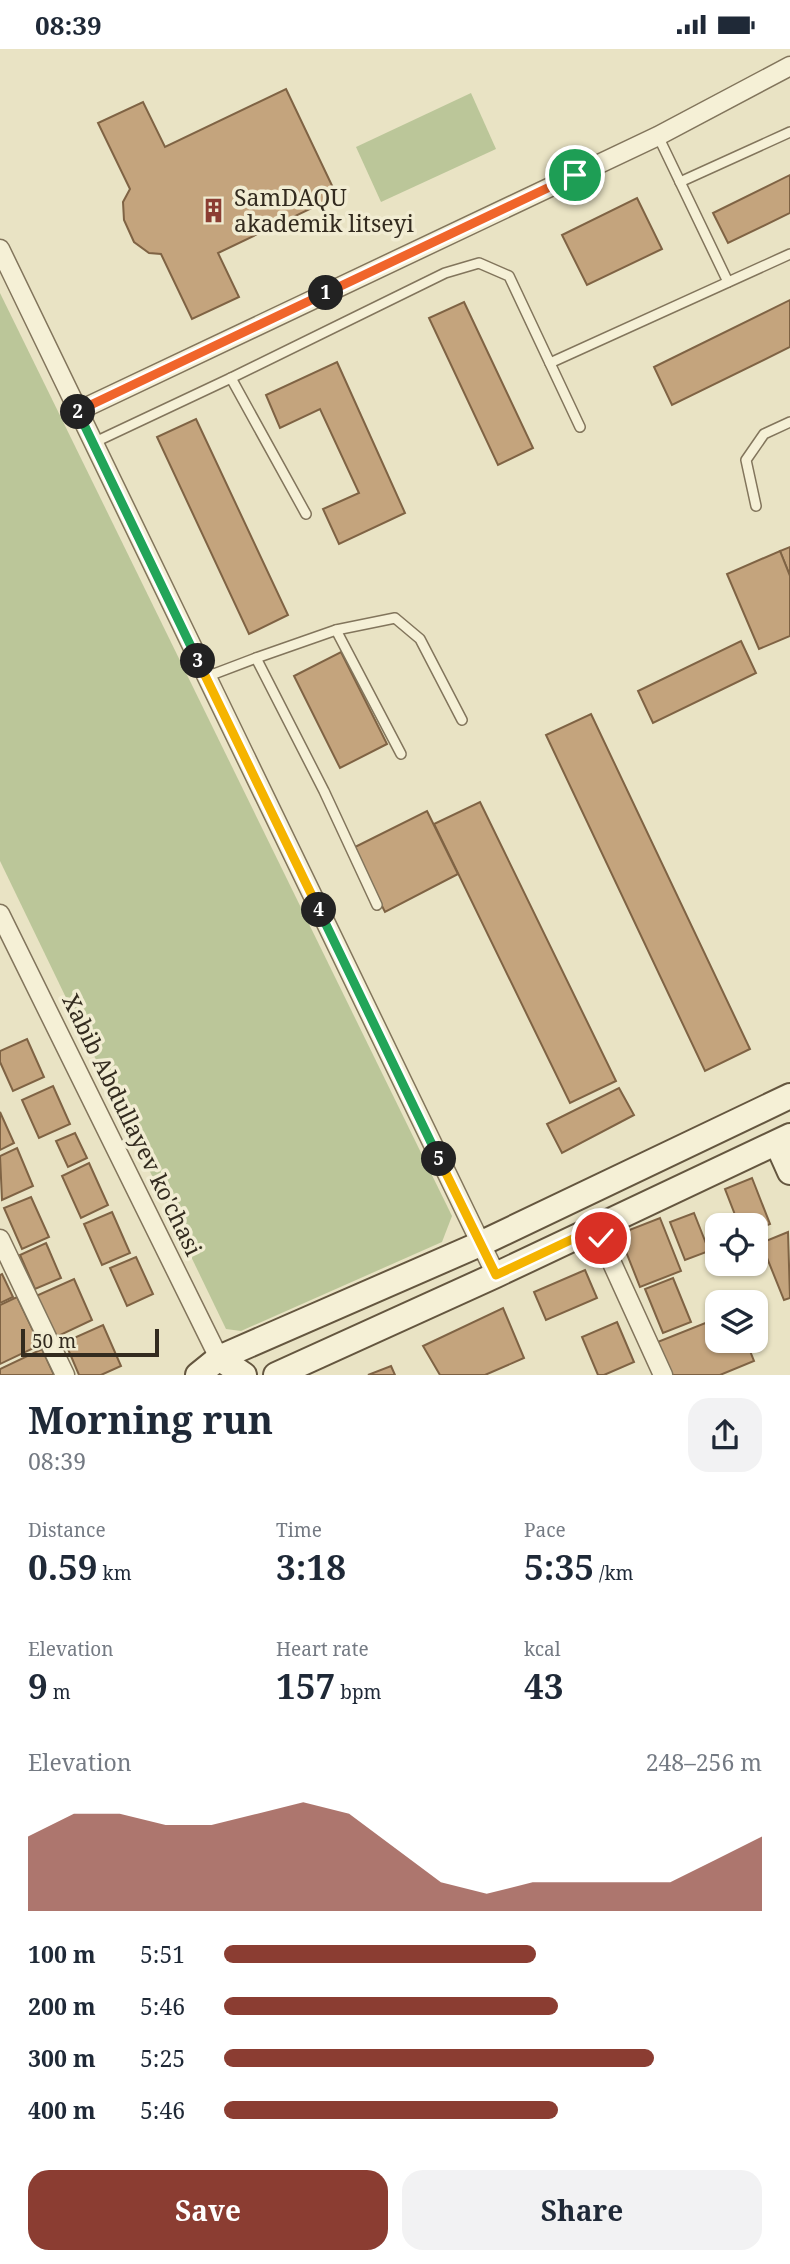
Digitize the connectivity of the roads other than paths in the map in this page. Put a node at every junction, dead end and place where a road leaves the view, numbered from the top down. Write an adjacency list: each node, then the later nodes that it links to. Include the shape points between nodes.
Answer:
1 (790, 66): 3 (street)
2 (790, 132): 4 (lane)
3 (658, 136): 4 (lane); 10 (street)
4 (680, 182): 7 (lane)
5 (0, 249): 10 (street)
6 (790, 254): 7 (lane)
7 (728, 282): 8 (lane)
8 (550, 363): 9 (lane, via 509,275 479,263 445,273); 12 (lane)
9 (231, 379): 13 (lane); 15 (lane)
10 (78, 411): 13 (street)
11 (790, 422): 14 (lane, via 764,433 746,460)
12 (580, 427)
13 (93, 443): 18 (street)
14 (756, 506)
15 (306, 514)
16 (336, 629): 17 (lane); 19 (lane, via 395,618 420,639); 20 (lane)
17 (256, 659): 18 (lane); 21 (lane)
18 (206, 677): 28 (street)
19 (462, 720)
20 (401, 754)
21 (377, 905)
22 (0, 914): 30 (street, Xabib Abdullayev ko'chasi)
23 (790, 1095): 28 (street)
24 (783, 1140): 25 (street); 26 (street)
25 (790, 1172)
26 (596, 1228): 29 (street); 35 (street)
27 (0, 1239): 31 (street)
28 (480, 1244): 29 (street); 30 (street)
29 (496, 1275): 34 (street)
30 (219, 1359): 32 (street); 33 (street)
31 (65, 1375)
32 (198, 1375)
33 (244, 1375)
34 (276, 1375)
35 (663, 1375)

